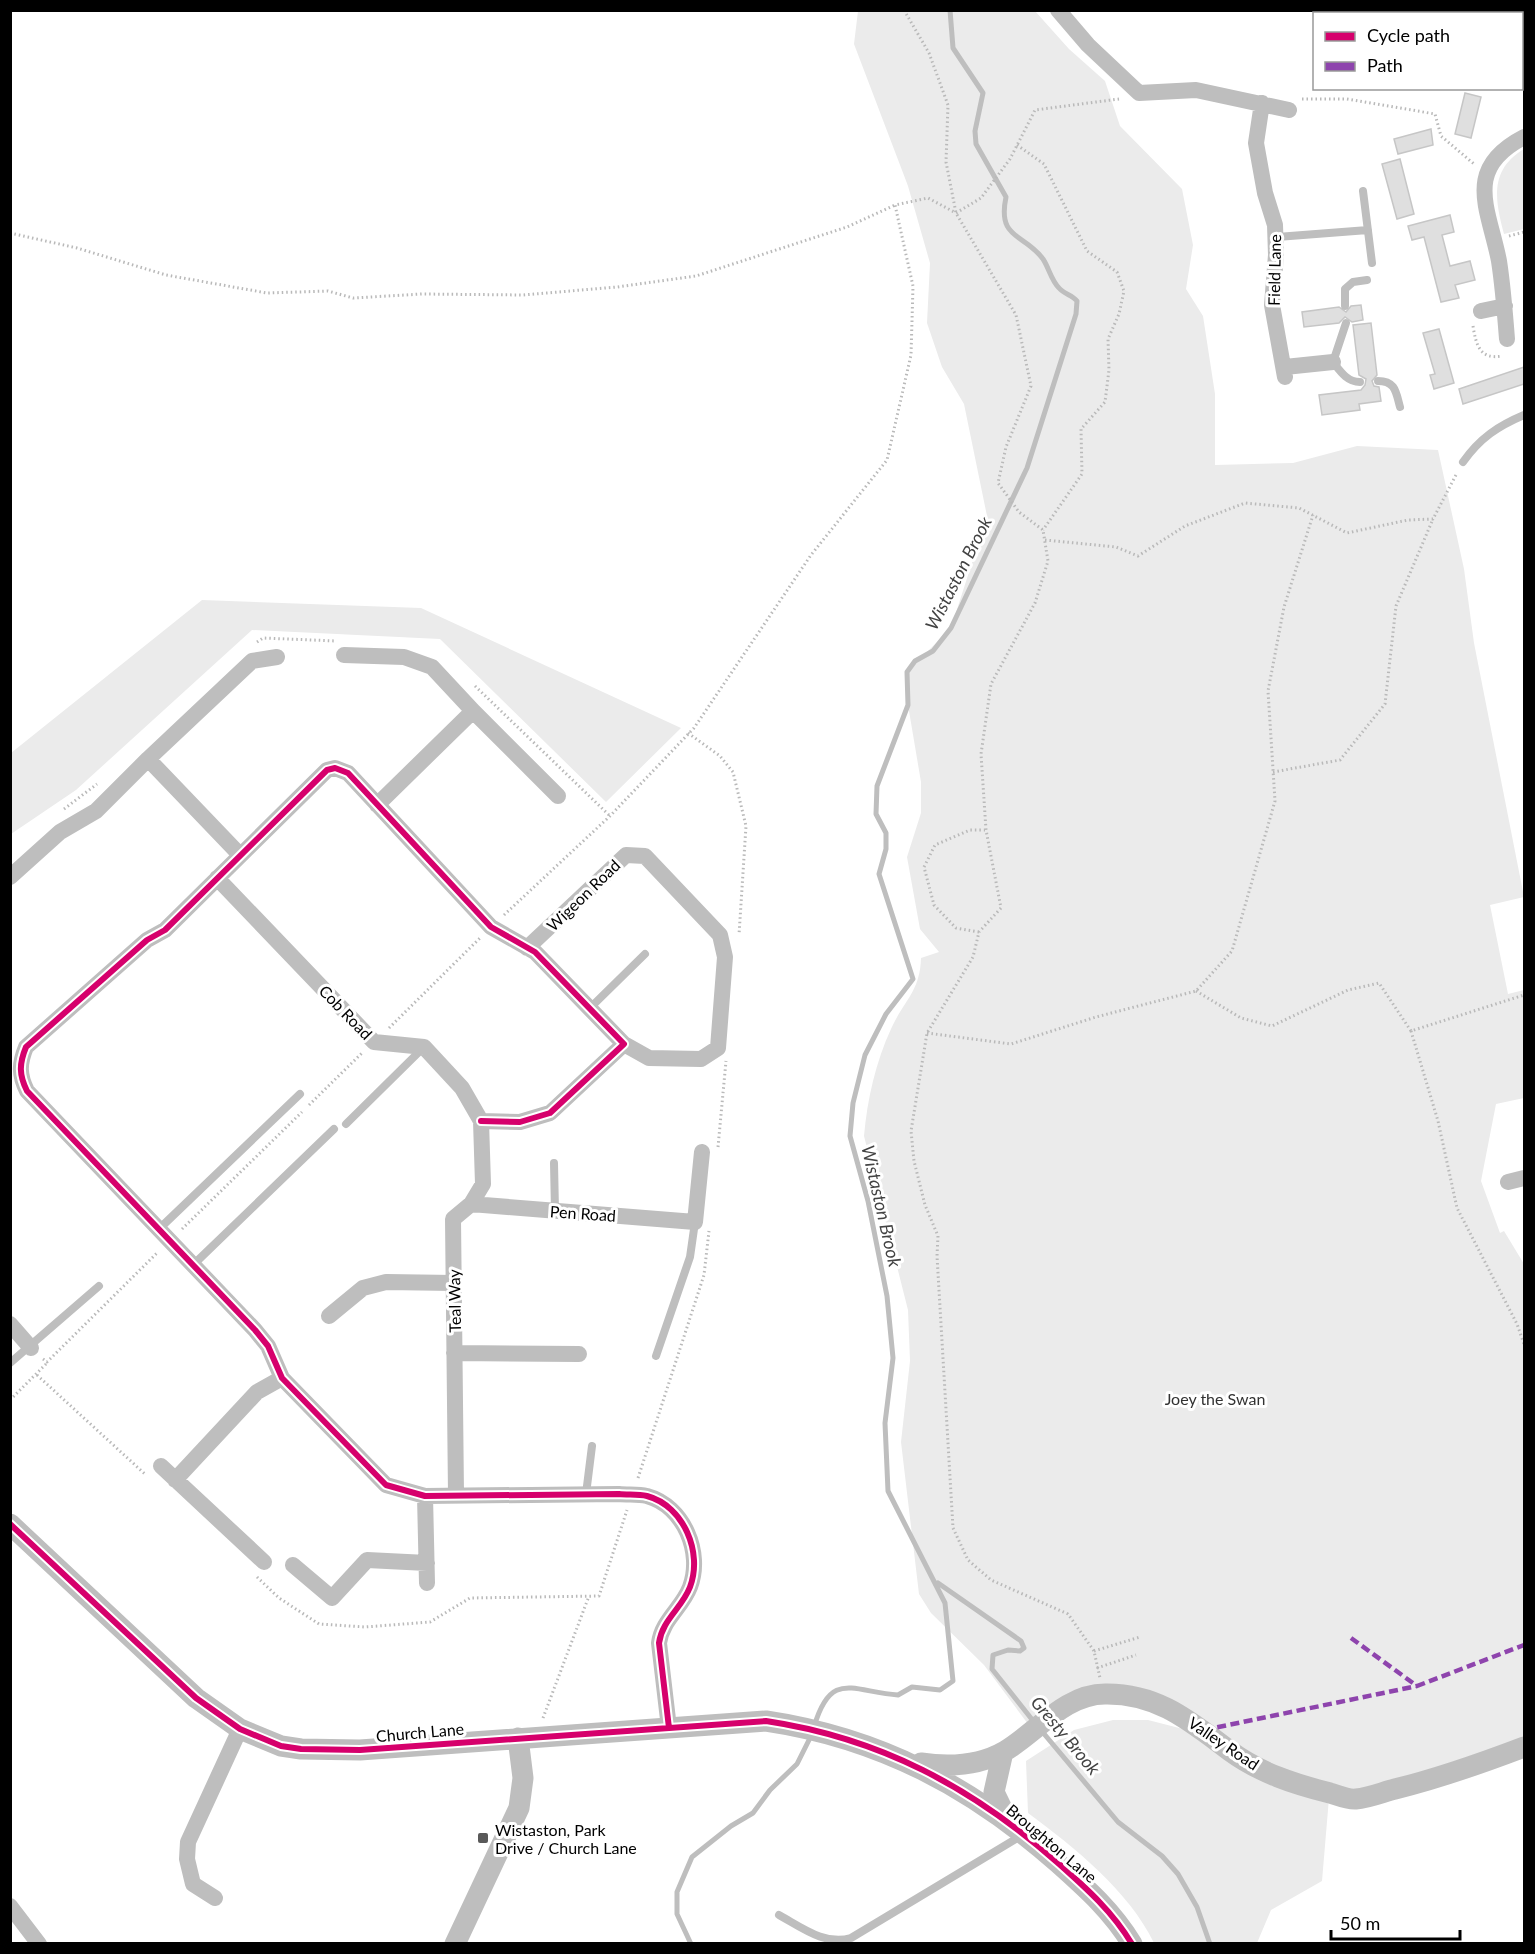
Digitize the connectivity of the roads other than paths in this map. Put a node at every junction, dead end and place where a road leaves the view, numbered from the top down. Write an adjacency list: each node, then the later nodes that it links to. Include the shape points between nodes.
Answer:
1 (1058, 10): 2 (street, via 1139,93 1196,90)
2 (1262, 103): 3 (street); 7 (street, Field Lane, via 1256,143)
3 (1290, 110)
4 (1524, 137): 11 (street, via 1506,150 1486,175 1484,204)
5 (1363, 191): 6 (lane)
6 (1368, 230): 7 (lane); 8 (lane)
7 (1277, 237): 15 (street, Field Lane, via 1272,304 1285,372)
8 (1372, 263)
9 (1367, 280): 10 (lane, via 1345,288)
10 (1345, 306)
11 (1505, 306): 12 (street); 14 (street)
12 (1481, 311)
13 (1346, 323): 15 (lane)
14 (1507, 347)
15 (1334, 362): 17 (lane, via 1341,373)
16 (1378, 381): 18 (lane, via 1394,387)
17 (1360, 382)
18 (1400, 407)
19 (1524, 415): 20 (lane, via 1498,427 1476,444)
20 (1463, 462)
21 (345, 648): 23 (street, via 405,657 432,667)
22 (277, 657): 24 (street, via 252,661)
23 (473, 711): 25 (street); 26 (street)
24 (148, 759): 27 (street); 28 (street, via 96,811 60,832)
25 (558, 796)
26 (377, 805): 27 (street, via 348,773 335,768 327,770); 30 (street, via 492,927)
27 (240, 855): 29 (street)
28 (10, 877)
29 (217, 878): 34 (street, Cob Road, via 374,1042); 35 (street, via 165,930 147,940)
30 (527, 948): 32 (street); 33 (street, Wigeon Road, via 626,855 645,856 720,935 725,957 718,1048 701,1059 649,1058)
31 (645, 954): 32 (lane)
32 (589, 1009): 33 (street)
33 (624, 1044): 37 (street, via 550,1113 520,1122)
34 (424, 1047): 37 (street, via 462,1088); 38 (lane)
35 (16, 1057): 47 (street, via 27,1091)
36 (300, 1094): 47 (lane)
37 (481, 1121): 44 (street, Teal Way, via 483,1184)
38 (346, 1125)
39 (334, 1130): 48 (lane)
40 (710, 1154): 46 (street)
41 (554, 1163): 45 (lane)
42 (1524, 1178): 43 (street)
43 (1508, 1182)
44 (471, 1204): 45 (street, Pen Road); 49 (street, Teal Way, via 453,1219)
45 (555, 1211): 46 (street, Pen Road)
46 (703, 1224): 56 (lane)
47 (165, 1235): 48 (street)
48 (193, 1265): 58 (street, via 268,1346)
49 (454, 1283): 51 (street, via 386,1282 363,1287); 54 (street, Teal Way)
50 (99, 1286): 53 (lane)
51 (329, 1316)
52 (10, 1324): 53 (street)
53 (31, 1348): 57 (lane)
54 (454, 1353): 55 (street); 62 (street, Teal Way)
55 (579, 1354)
56 (656, 1356)
57 (10, 1363)
58 (282, 1378): 61 (street, via 257,1392); 64 (street, via 386,1485)
59 (592, 1446): 63 (lane)
60 (161, 1466): 61 (street)
61 (175, 1480): 68 (street)
62 (456, 1494): 63 (street); 64 (street)
63 (586, 1494): 70 (street, via 648,1497 667,1507 689,1534 694,1555 690,1588 661,1631 659,1643)
64 (425, 1496): 66 (street)
65 (10, 1524): 71 (street, Church Lane, via 196,1698)
66 (427, 1563): 67 (street, via 367,1560 333,1598); 69 (street)
67 (293, 1565)
68 (259, 1568)
69 (427, 1583)
70 (669, 1728): 72 (street, Church Lane); 75 (street, Church Lane, via 766,1721 832,1734)
71 (240, 1730): 72 (street, Church Lane, via 281,1746 325,1751); 77 (street, via 188,1842 187,1859 193,1884)
72 (527, 1737): 81 (street, via 519,1808)
73 (1524, 1747): 74 (street, Valley Road, via 1445,1776 1355,1800 1286,1782 1233,1753 1190,1719 1164,1707 1139,1698 1104,1694 1080,1700 1048,1718)
74 (1003, 1752): 75 (street, Valley Road, via 955,1766); 76 (street, via 994,1792)
75 (909, 1761): 76 (street, Broughton Lane)
76 (1016, 1828): 79 (lane, via 916,1902 851,1938 828,1940); 82 (street, Broughton Lane, via 1097,1898)
77 (215, 1898)
78 (10, 1906): 80 (street)
79 (779, 1915)
80 (39, 1944)
81 (456, 1944)
82 (1132, 1944)

